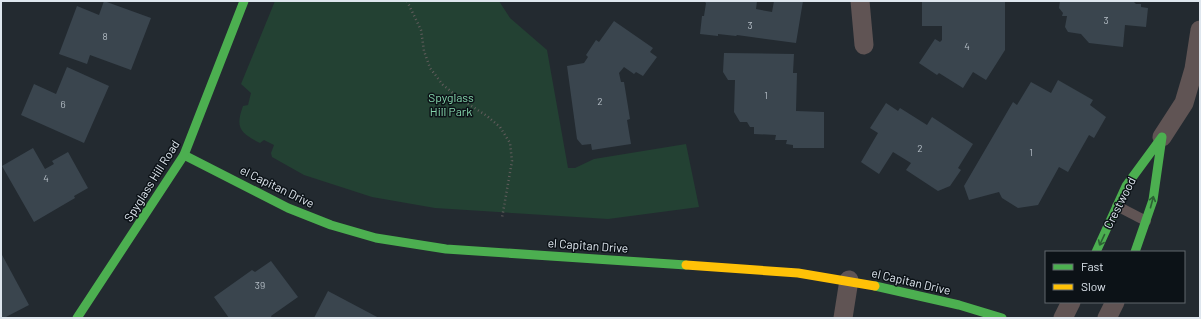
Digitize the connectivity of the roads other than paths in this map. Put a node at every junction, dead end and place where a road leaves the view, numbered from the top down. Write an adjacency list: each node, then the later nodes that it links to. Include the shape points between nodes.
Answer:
1 (244, 1): 7 (street, Spyglass Hill Road)
2 (860, 1): 4 (street)
3 (1200, 30): 5 (street, Crestwood)
4 (864, 45)
5 (1192, 106): 6 (street, Crestwood)
6 (1162, 137): 8 (street, Crestwood, via 1126,186); 9 (street, Crestwood, one-way to 6, via 1153,200)
7 (184, 155): 12 (street, el Capitan Drive, via 306,216 352,232 399,243 446,249 747,269); 15 (street, Spyglass Hill Road)
8 (1117, 206): 9 (lane); 10 (street, Crestwood, one-way to 10)
9 (1146, 221): 11 (street, Crestwood)
10 (1096, 251)
11 (1135, 251)
12 (849, 280): 16 (street); 17 (street, el Capitan Drive, via 959,305)
13 (1070, 303): 18 (street)
14 (1114, 303): 19 (street)
15 (77, 318)
16 (843, 318)
17 (1002, 318)
18 (1063, 318)
19 (1107, 318)

